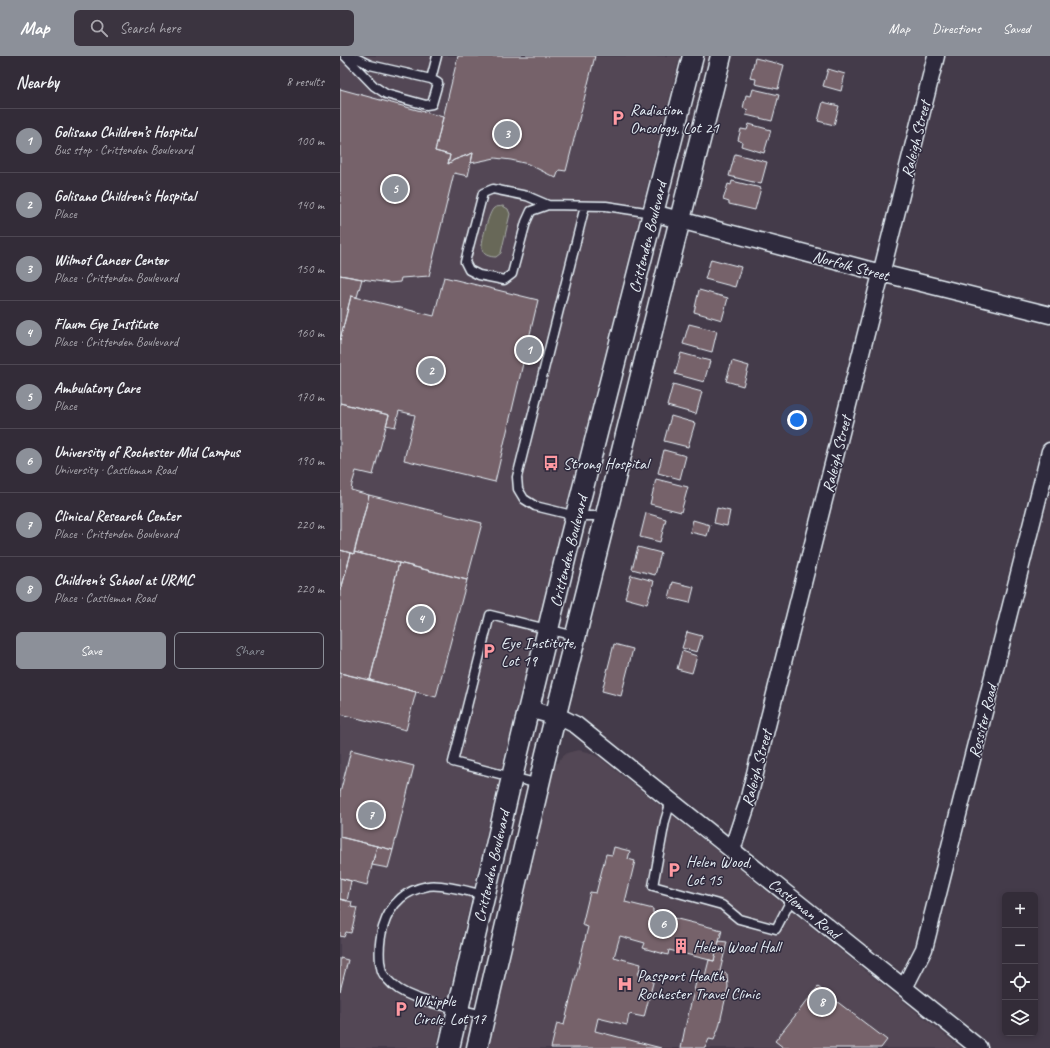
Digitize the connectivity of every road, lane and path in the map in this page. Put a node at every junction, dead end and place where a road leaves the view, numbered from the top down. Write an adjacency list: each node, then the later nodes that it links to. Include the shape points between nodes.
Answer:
1 (345, 56): 7 (lane, via 374,86 386,94 426,105 432,104 438,83)
2 (352, 56): 7 (lane, via 370,65)
3 (437, 56): 7 (lane)
4 (693, 56): 10 (street, Crittenden Boulevard)
5 (721, 56): 11 (street, Crittenden Boulevard)
6 (936, 56): 12 (street, Raleigh Street)
7 (431, 79)
8 (548, 205): 8 (lane, via 527,196 505,191 493,189 483,193 465,262 469,270 479,275 504,280 512,274 526,222 532,211); 9 (lane)
9 (585, 206): 10 (lane, via 606,206); 15 (lane, via 517,477 518,489 524,499 535,506)
10 (653, 213): 11 (street, Norfolk Street); 15 (street, Crittenden Boulevard)
11 (680, 220): 12 (street, Norfolk Street); 16 (street, Crittenden Boulevard)
12 (881, 273): 13 (street, Norfolk Street); 24 (street, Raleigh Street, via 749,798)
13 (1050, 315)
14 (1050, 451): 27 (street, Rossiter Road, via 924,949)
15 (576, 516): 16 (lane); 17 (street, Crittenden Boulevard)
16 (605, 516): 18 (street, Crittenden Boulevard)
17 (548, 629): 18 (lane); 19 (street, Crittenden Boulevard); 21 (lane, via 490,615 453,762)
18 (575, 636): 20 (street, Crittenden Boulevard)
19 (529, 709): 20 (street, Castleman Road); 21 (street, Crittenden Boulevard)
20 (556, 716): 22 (street, Crittenden Boulevard); 23 (street, Castleman Road, via 576,725)
21 (512, 777): 22 (lane); 25 (street, Crittenden Boulevard)
22 (539, 784): 29 (street, Crittenden Boulevard)
23 (671, 801): 24 (street, Castleman Road); 26 (lane, via 653,886 722,905 739,919 776,929)
24 (732, 850): 26 (street, Castleman Road)
25 (484, 894): 28 (street, Crittenden Boulevard); 28 (lane, via 430,885 415,889 401,898 390,911 382,929 379,950 382,972 394,986 419,999)
26 (792, 898): 27 (street, Castleman Road)
27 (904, 988): 32 (street, Castleman Road)
28 (458, 1008): 29 (lane); 30 (street, Crittenden Boulevard)
29 (485, 1015): 31 (street, Crittenden Boulevard)
30 (448, 1048)
31 (477, 1048)
32 (979, 1048)

